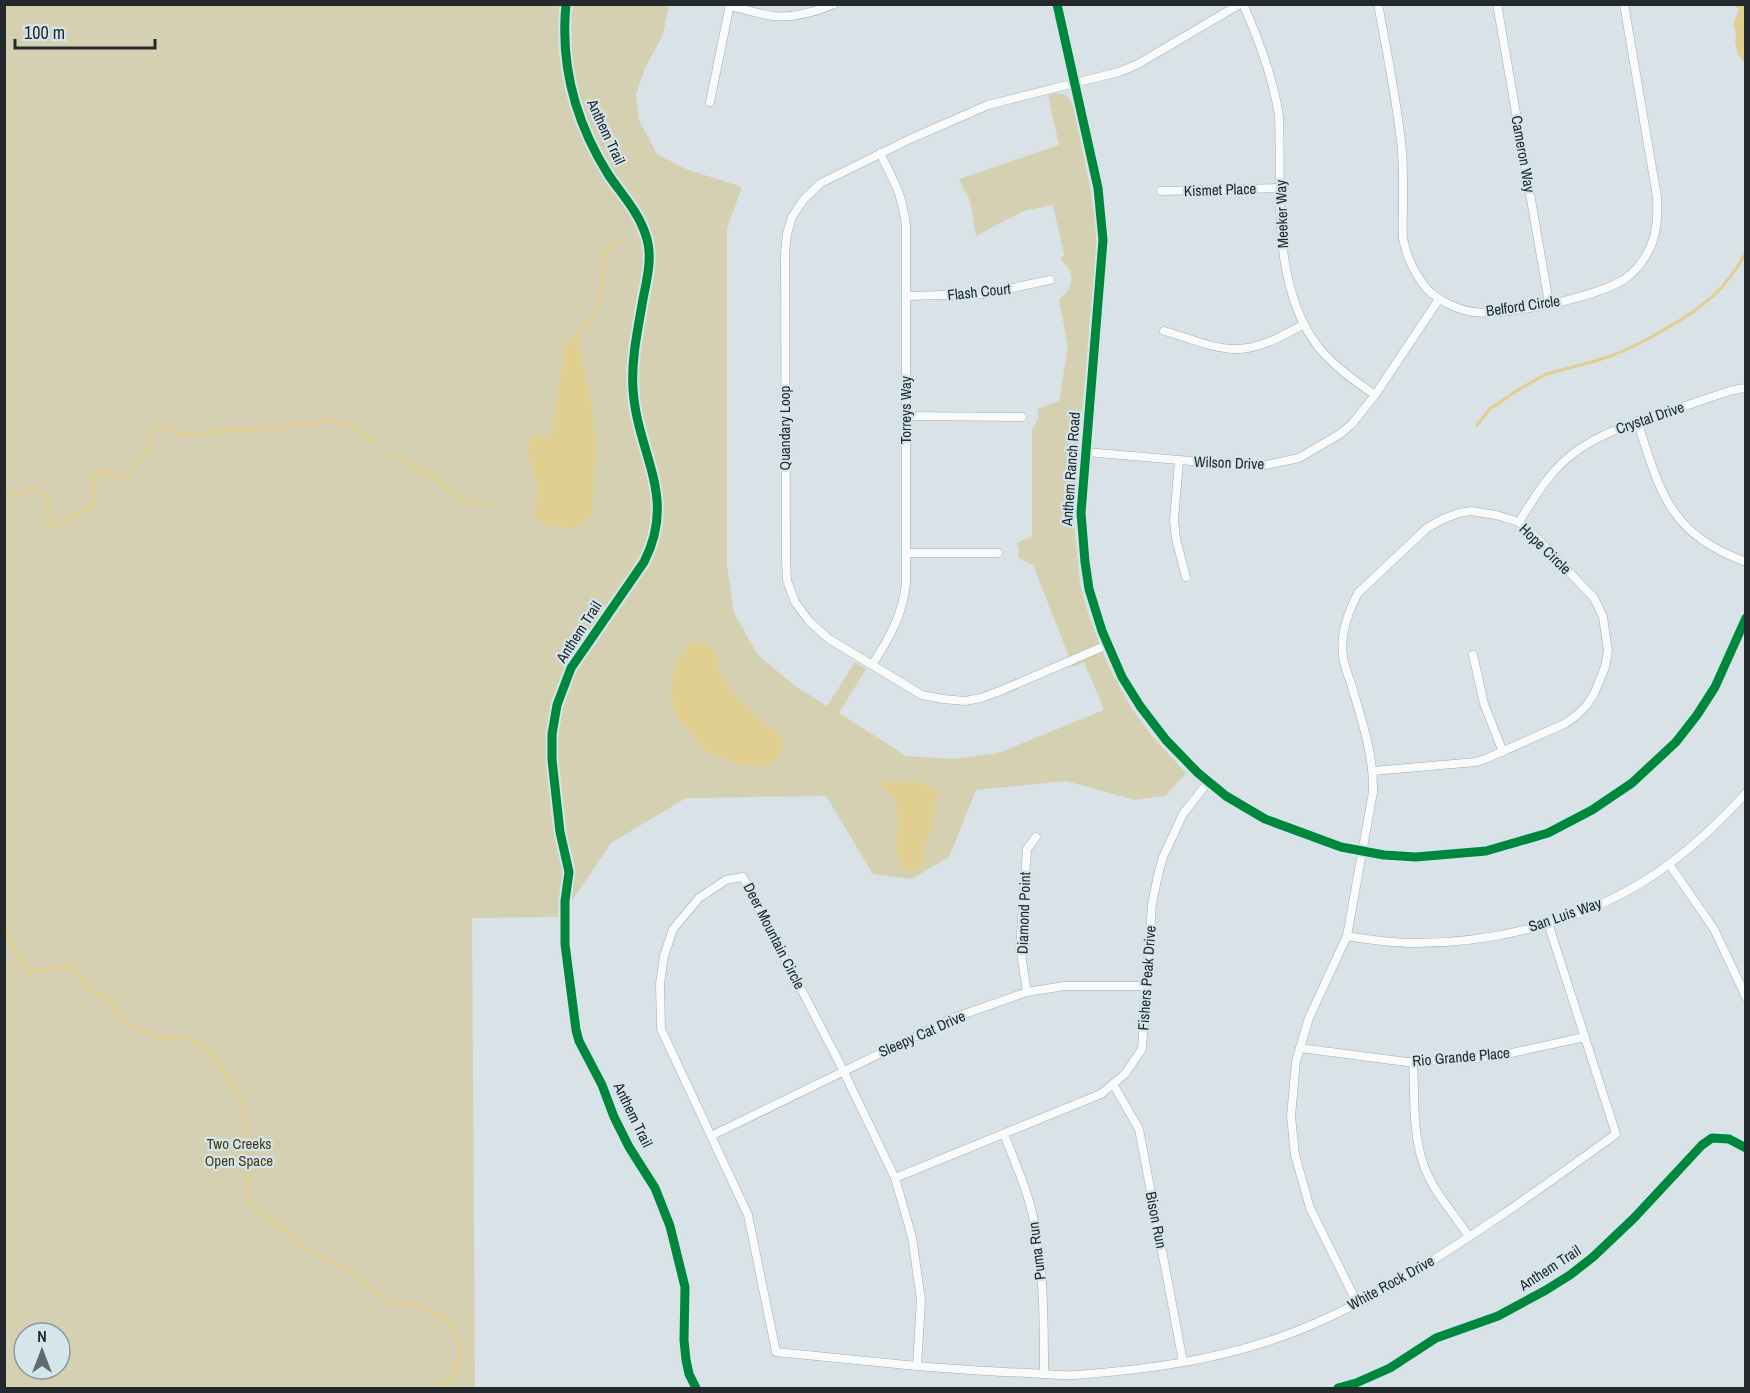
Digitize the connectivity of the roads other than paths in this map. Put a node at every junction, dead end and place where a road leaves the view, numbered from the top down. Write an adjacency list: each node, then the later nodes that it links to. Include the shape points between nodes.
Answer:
1 (834, 4): 7 (street, via 799,15 773,16)
2 (1057, 4): 8 (street, Anthem Ranch Road)
3 (1241, 4): 8 (street, via 1138,64); 11 (street, Meeker Way, via 1262,50 1276,96)
4 (1378, 4): 15 (street, Belford Circle, via 1401,134 1403,238 1414,271)
5 (1497, 4): 16 (street, Cameron Way)
6 (1624, 4): 16 (street, Belford Circle, via 1657,197 1656,236 1629,276 1599,292)
7 (730, 5): 9 (street)
8 (1076, 83): 10 (street, Quandary Loop, via 988,105); 24 (street, Anthem Ranch Road, via 1098,188 1103,240)
9 (710, 102)
10 (880, 153): 14 (street, Torreys Way, via 904,209); 34 (street, Quandary Loop, via 821,183 804,199 792,218 785,253 788,581 795,602 810,621 829,639)
11 (1280, 188): 12 (street, Kismet Place); 17 (street, Meeker Way, via 1285,269)
12 (1161, 191)
13 (1050, 280): 14 (street, Flash Court, via 984,294)
14 (906, 296): 21 (street, Torreys Way)
15 (1439, 299): 16 (street, Belford Circle, via 1473,312 1490,313); 20 (street, Wilson Drive)
16 (1549, 303)
17 (1304, 324): 18 (street, via 1261,345 1233,349); 20 (street, Meeker Way, via 1342,371)
18 (1164, 331)
19 (1746, 388): 23 (street, Crystal Drive)
20 (1376, 395): 25 (street, Wilson Drive, via 1340,434 1299,458 1249,466)
21 (906, 416): 22 (street); 27 (street, Torreys Way)
22 (1022, 417)
23 (1637, 421): 26 (street, Crystal Drive, via 1569,456 1540,489); 29 (street, via 1663,495 1687,529)
24 (1086, 452): 25 (street, Wilson Drive); 32 (street, Anthem Ranch Road, via 1081,513 1085,562 1089,589)
25 (1179, 460): 30 (street, via 1174,520)
26 (1519, 522): 35 (street, Hope Circle, via 1594,598 1603,617 1608,651 1594,694 1577,715); 36 (street, Hope Circle, via 1471,511 1443,519 1427,528 1358,593 1342,638 1343,656)
27 (906, 553): 28 (street); 34 (street, Torreys Way, via 904,600 898,620)
28 (998, 553)
29 (1746, 562)
30 (1186, 577)
31 (1746, 618): 40 (street, Anthem Ranch Road, via 1715,687 1676,742 1632,783 1592,810 1548,833 1486,851 1416,857)
32 (1107, 645): 34 (street, Quandary Loop, via 1000,691 965,700 922,695); 37 (street, Anthem Ranch Road, via 1140,706 1166,740)
33 (1473, 655): 35 (street, via 1484,704)
34 (872, 665)
35 (1503, 752): 36 (street, Hope Circle, via 1464,764)
36 (1373, 771): 40 (street, Hope Circle, via 1372,802)
37 (1208, 782): 40 (street, Anthem Ranch Road, via 1265,819); 44 (street, Fishers Peak Drive, via 1183,814 1163,857 1152,904)
38 (1746, 793): 41 (street, San Luis Way, via 1717,824)
39 (1036, 837): 45 (street, Diamond Point, via 1027,849 1020,946)
40 (1362, 852): 43 (street, Hope Circle)
41 (1669, 864): 42 (street, San Luis Way, via 1598,904); 46 (street, via 1714,929)
42 (1548, 923): 43 (street, San Luis Way, via 1489,938 1453,942 1414,944); 47 (street, White Rock Drive)
43 (1347, 936): 48 (street, Hope Circle, via 1309,1018)
44 (1147, 986): 45 (street, Sleepy Cat Drive, via 1064,986); 51 (street, Fishers Peak Drive, via 1142,1049)
45 (1027, 992): 50 (street, Sleepy Cat Drive, via 953,1018)
46 (1746, 997)
47 (1585, 1037): 49 (street, Rio Grande Place, via 1493,1057); 55 (street, White Rock Drive, via 1616,1134)
48 (1300, 1048): 49 (street, Rio Grande Place); 56 (street, Hope Circle, via 1291,1116 1295,1155 1310,1208)
49 (1413, 1062): 55 (street, via 1416,1136 1423,1164 1440,1197)
50 (843, 1071): 53 (street, Sleepy Cat Drive); 53 (street, Deer Mountain Circle, via 743,877 726,880 699,898 673,929 660,984 661,1029); 54 (street, Deer Mountain Circle)
51 (1113, 1084): 52 (street, Fishers Peak Drive, via 1101,1094); 57 (street, Bison Run, via 1139,1129)
52 (1004, 1134): 54 (street, Fishers Peak Drive); 59 (street, Puma Run, via 1023,1179 1037,1233)
53 (711, 1136): 58 (street, Deer Mountain Circle, via 748,1215 776,1352)
54 (895, 1179): 58 (street, Deer Mountain Circle, via 912,1237 921,1300)
55 (1469, 1237): 56 (street, White Rock Drive)
56 (1357, 1303): 57 (street, White Rock Drive, via 1275,1339)
57 (1183, 1362): 59 (street, White Rock Drive, via 1139,1370)
58 (917, 1366): 59 (street, White Rock Drive)
59 (1044, 1374)

